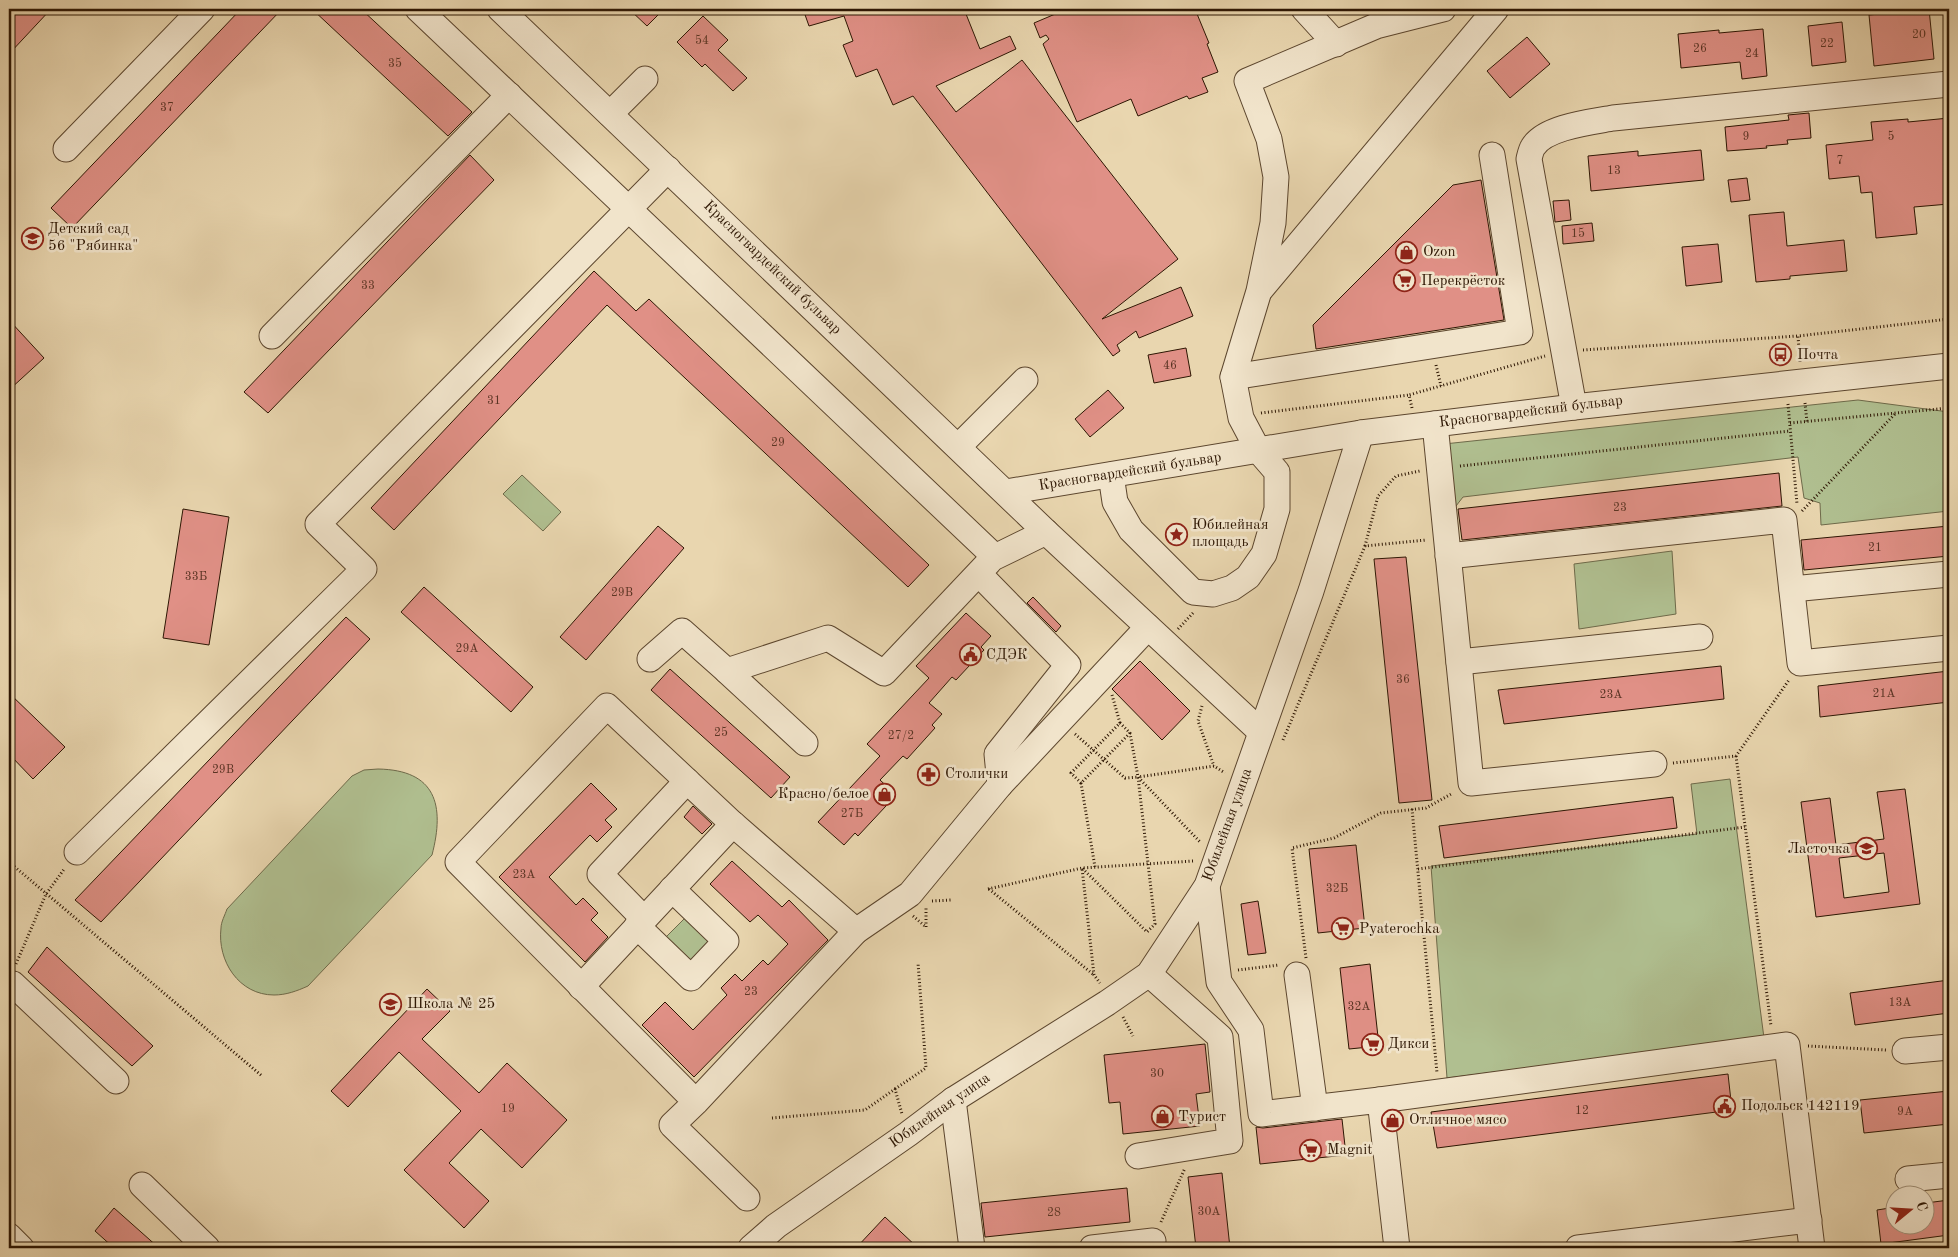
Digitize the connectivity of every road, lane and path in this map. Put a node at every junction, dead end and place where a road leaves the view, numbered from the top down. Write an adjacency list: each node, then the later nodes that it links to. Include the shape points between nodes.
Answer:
1 (202, 9): 12 (street)
2 (418, 9): 10 (street)
3 (1304, 9): 7 (street)
4 (1443, 9): 7 (street, via 1376,26)
5 (1496, 9): 16 (street)
6 (514, 14): 11 (street, Красногвардейский бульвар)
7 (1336, 44): 16 (street, via 1247,81 1270,139 1276,178 1273,223)
8 (645, 79): 11 (street)
9 (1949, 84): 24 (street, via 1613,118 1571,126 1544,136 1533,147 1529,159)
10 (508, 95): 15 (street); 18 (street)
11 (610, 114): 14 (street, Красногвардейский бульвар)
12 (66, 149)
13 (1492, 155): 20 (street, via 1520,332)
14 (668, 169): 15 (street); 33 (street, Красногвардейский бульвар)
15 (628, 209): 41 (street); 72 (street, via 318,524 364,570)
16 (1259, 291): 20 (street)
17 (1949, 319): 22 (path, via 1798,336)
18 (272, 336)
19 (1949, 366): 22 (street, Красногвардейский бульвар)
20 (1233, 377): 27 (street)
21 (1025, 380): 33 (street)
22 (1794, 382): 24 (street, Красногвардейский бульвар); 28 (path); 29 (path)
23 (1409, 395): 27 (path)
24 (1574, 406): 30 (street, Красногвардейский бульвар)
25 (1949, 408): 26 (path)
26 (1895, 414): 28 (path); 31 (path, via 1798,515)
27 (1240, 416): 34 (street)
28 (1807, 422): 29 (path)
29 (1790, 423): 31 (path)
30 (1435, 424): 32 (street, Красногвардейский бульвар); 35 (street)
31 (1790, 431): 35 (path)
32 (1361, 433): 34 (street, Красногвардейский бульвар); 55 (street, Юбилейная улица)
33 (958, 446): 37 (street, Красногвардейский бульвар)
34 (1258, 450): 36 (street, Красногвардейский бульвар); 36 (street, via 1277,472 1277,509 1264,554 1248,577 1232,588 1213,594 1193,592 1130,530 1116,502)
35 (1431, 469): 39 (path, via 1396,476 1378,496); 40 (street)
36 (1112, 476): 37 (street, Красногвардейский бульвар)
37 (1006, 492): 38 (street)
38 (1046, 532): 41 (street); 44 (street)
39 (1365, 546)
40 (1448, 556): 43 (street, via 1784,520); 48 (street)
41 (987, 565): 50 (street, via 884,673 828,638); 67 (street, via 1068,665 997,754)
42 (1949, 574): 43 (street)
43 (1792, 589): 49 (street)
44 (1148, 627): 51 (street); 55 (street)
45 (1700, 637): 48 (street)
46 (1949, 648): 49 (street)
47 (650, 659): 50 (street, via 682,631)
48 (1459, 662): 66 (street)
49 (1800, 663): 59 (path)
50 (727, 671): 57 (street)
51 (1103, 675): 53 (street); 54 (path)
52 (1202, 704): 62 (path, via 1198,722)
53 (1061, 720): 58 (path); 67 (street)
54 (1120, 723): 56 (path); 58 (path)
55 (1261, 732): 78 (street, Юбилейная улица)
56 (1130, 733): 60 (path); 63 (path)
57 (805, 743)
58 (1094, 750): 60 (path); 65 (path, via 1071,773)
59 (1736, 756): 61 (path); 70 (path)
60 (1104, 760): 63 (path, via 1125,778); 65 (path)
61 (1654, 764): 66 (street)
62 (1214, 766)
63 (1138, 777): 71 (path)
64 (687, 781): 69 (street); 81 (street, via 600,874); 89 (street, via 607,706 458,862)
65 (1081, 783): 76 (path)
66 (1471, 783): 68 (path, via 1426,808)
67 (1000, 785): 82 (street, via 910,894)
68 (1412, 809): 77 (path); 84 (path, via 1381,813 1334,838 1292,848)
69 (733, 824): 79 (street); 82 (street)
70 (1745, 827): 77 (path); 92 (path)
71 (1204, 846)
72 (77, 852): 80 (path)
73 (1199, 861): 75 (path)
74 (9, 862): 80 (path)
75 (1147, 864)
76 (1095, 867)
77 (1418, 869): 98 (path)
78 (1207, 886): 85 (street); 86 (street, Юбилейная улица)
79 (672, 889): 81 (street); 81 (street, via 726,941 691,978)
80 (46, 894): 88 (path, via 17,960); 95 (path)
81 (641, 923): 89 (street)
82 (856, 930): 101 (street)
83 (918, 963): 97 (path, via 926,1068)
84 (1296, 967): 85 (path); 102 (street)
85 (1218, 972): 102 (street, via 1218,982 1251,1030 1262,1114)
86 (1149, 974): 90 (street, Юбилейная улица); 105 (street, via 1220,1037 1230,1141)
87 (1094, 975): 87 (path, via 996,895 988,889 1082,868); 90 (path)
88 (11, 986): 96 (street)
89 (581, 987): 101 (street)
90 (1113, 1000): 91 (path); 99 (street, Юбилейная улица)
91 (1134, 1036)
92 (1780, 1046): 94 (path); 98 (street); 111 (street)
93 (1949, 1047): 94 (street)
94 (1905, 1051)
95 (262, 1076)
96 (116, 1081)
97 (895, 1089): 103 (path, via 865,1110); 104 (path)
98 (1439, 1092): 100 (street)
99 (953, 1100): 104 (street, Юбилейная улица); 117 (street)
100 (1380, 1100): 102 (street); 119 (street)
101 (696, 1102): 110 (street, via 672,1125)
102 (1315, 1108)
103 (772, 1118)
104 (908, 1134): 116 (street, Юбилейная улица, via 776,1226)
105 (1195, 1147): 106 (street); 113 (path)
106 (1138, 1156)
107 (1949, 1175): 108 (street)
108 (1908, 1179)
109 (142, 1186): 115 (street)
110 (747, 1198)
111 (1809, 1220): 120 (street); 121 (street)
112 (9, 1236): 114 (street)
113 (1153, 1241): 118 (street)
114 (21, 1248)
115 (206, 1248)
116 (751, 1248)
117 (972, 1248)
118 (1092, 1248)
119 (1396, 1248)
120 (1578, 1248)
121 (1812, 1248)

